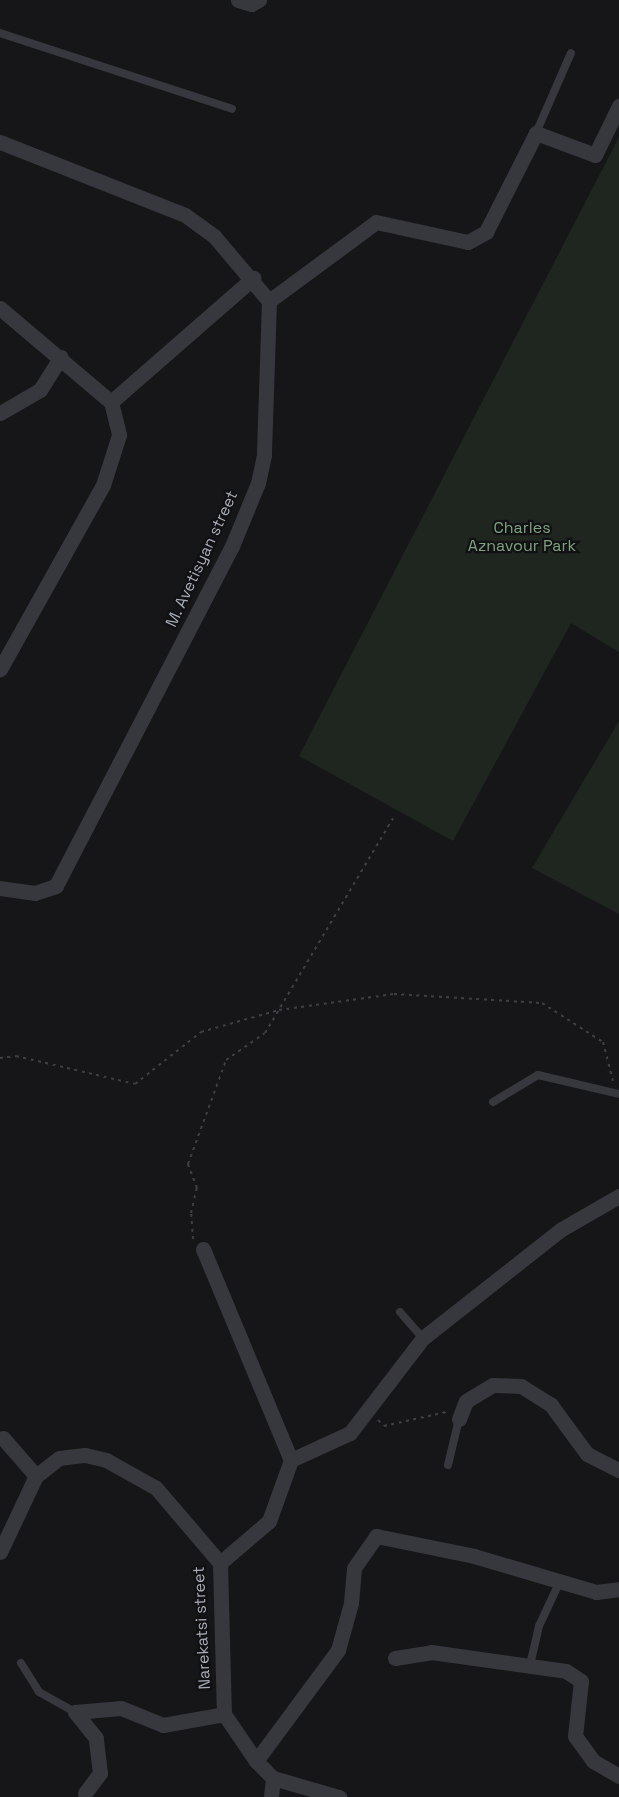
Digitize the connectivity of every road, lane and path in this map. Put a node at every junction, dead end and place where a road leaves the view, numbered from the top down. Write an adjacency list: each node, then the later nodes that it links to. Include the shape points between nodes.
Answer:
1 (237, 0): 2 (street, via 251,4)
2 (259, 0)
3 (0, 33): 6 (lane)
4 (571, 52): 7 (lane)
5 (619, 106): 7 (street, via 595,155)
6 (232, 109)
7 (536, 133): 10 (street, via 486,232 468,242 376,222)
8 (0, 142): 9 (street, via 184,215 214,236)
9 (253, 278): 10 (street); 13 (street)
10 (269, 301): 17 (street, M. Avetisyan street, via 264,455 258,483 232,546 56,886 35,893)
11 (0, 308): 12 (street)
12 (61, 357): 13 (street); 14 (street, via 40,390)
13 (111, 402): 15 (street, via 119,435 103,485)
14 (0, 413)
15 (0, 669)
16 (393, 818): 18 (path)
17 (0, 888)
18 (279, 1010): 19 (path, via 201,1032 135,1084 16,1056); 20 (path, via 394,994 542,1003 603,1042); 23 (path, via 265,1033 226,1060 188,1164 197,1188 191,1213 193,1239)
19 (0, 1058)
20 (617, 1093): 21 (lane, via 538,1075)
21 (493, 1102)
22 (619, 1196): 25 (street, via 560,1230)
23 (203, 1249): 29 (street)
24 (400, 1312): 25 (lane)
25 (423, 1338): 29 (street, via 350,1433)
26 (461, 1414): 27 (path); 30 (lane); 31 (street, via 466,1401 493,1385 521,1386 551,1405 587,1454)
27 (384, 1426)
28 (3, 1438): 32 (street)
29 (291, 1460): 34 (street, via 269,1521)
30 (448, 1465)
31 (619, 1470)
32 (36, 1476): 33 (street, Narekatsi street); 34 (street, Narekatsi street, via 59,1458 85,1455 106,1460 156,1488)
33 (0, 1552)
34 (220, 1563): 41 (street, Narekatsi street)
35 (560, 1581): 36 (street, via 596,1592); 39 (lane, via 539,1626); 42 (street, via 474,1556 376,1536 354,1568 351,1603 338,1650)
36 (619, 1589)
37 (395, 1658): 39 (street, via 431,1652)
38 (21, 1663): 40 (lane, via 39,1692)
39 (530, 1665): 43 (street, via 566,1671 581,1681 575,1736 592,1761)
40 (75, 1712): 41 (street, via 121,1708 163,1725); 45 (street, via 96,1738 100,1773)
41 (224, 1714): 42 (street)
42 (256, 1761): 44 (street)
43 (619, 1776)
44 (273, 1778): 46 (street); 47 (street)
45 (85, 1793)
46 (314, 1795): 48 (street)
47 (271, 1797)
48 (339, 1797)

